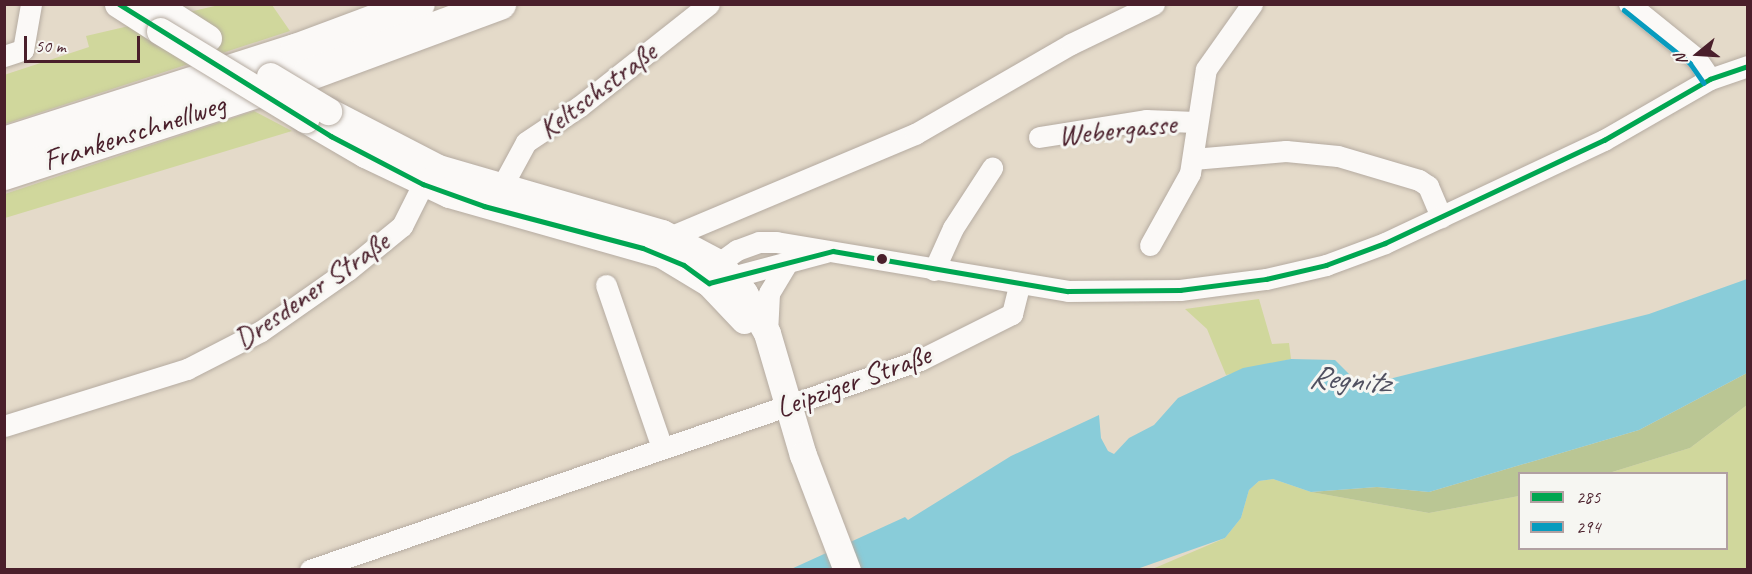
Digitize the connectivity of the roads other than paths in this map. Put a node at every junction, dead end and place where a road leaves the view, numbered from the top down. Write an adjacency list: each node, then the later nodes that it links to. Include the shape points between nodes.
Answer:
1 (31, 4): 10 (street, via 23,50)
2 (118, 4): 13 (main road, bridge, via 160,31)
3 (155, 4): 13 (main road, bridge)
4 (419, 4): 16 (highway, Frankenschnellweg, via 296,50)
5 (500, 4): 19 (highway, Frankenschnellweg, via 308,75)
6 (709, 4): 21 (street, Keltschstraße, via 580,106 526,142)
7 (1154, 4): 23 (street, via 1071,44 915,134)
8 (1252, 4): 14 (street, via 1206,69)
9 (1630, 5): 12 (street, via 1696,58)
10 (4, 56)
11 (1748, 66): 12 (street)
12 (1710, 79): 22 (street, via 1604,140)
13 (316, 115): 20 (main road); 21 (main road, via 438,168)
14 (1195, 122): 15 (street, Webergasse, via 1146,120); 17 (street)
15 (1040, 137)
16 (4, 143)
17 (1193, 159): 22 (street, Webergasse, via 1286,151 1338,156 1419,180 1428,186); 24 (street, via 1184,186)
18 (992, 168): 27 (street, via 953,228)
19 (4, 174)
20 (423, 184): 28 (main road, via 484,206 643,248); 34 (street, Dresdener Straße, via 402,226 348,270 261,331 187,369)
21 (501, 188): 23 (main road)
22 (1442, 217): 30 (street, via 1358,254 1253,282 1097,292)
23 (672, 236): 28 (main road)
24 (1150, 244)
25 (833, 251): 26 (street); 27 (street); 28 (street, via 793,242 759,242 736,250)
26 (788, 261): 28 (street); 31 (street, via 769,292)
27 (934, 270): 30 (street)
28 (720, 275): 31 (main road); 32 (main road)
29 (606, 285): 35 (street)
30 (1019, 285): 33 (street, Leipziger Straße, via 1016,306 1002,321 920,360)
31 (767, 333): 32 (main road)
32 (776, 368): 33 (main road)
33 (787, 406): 35 (street, Leipziger Straße); 37 (main road)
34 (4, 426)
35 (662, 448): 36 (street, Leipziger Straße)
36 (310, 570)
37 (847, 570)

